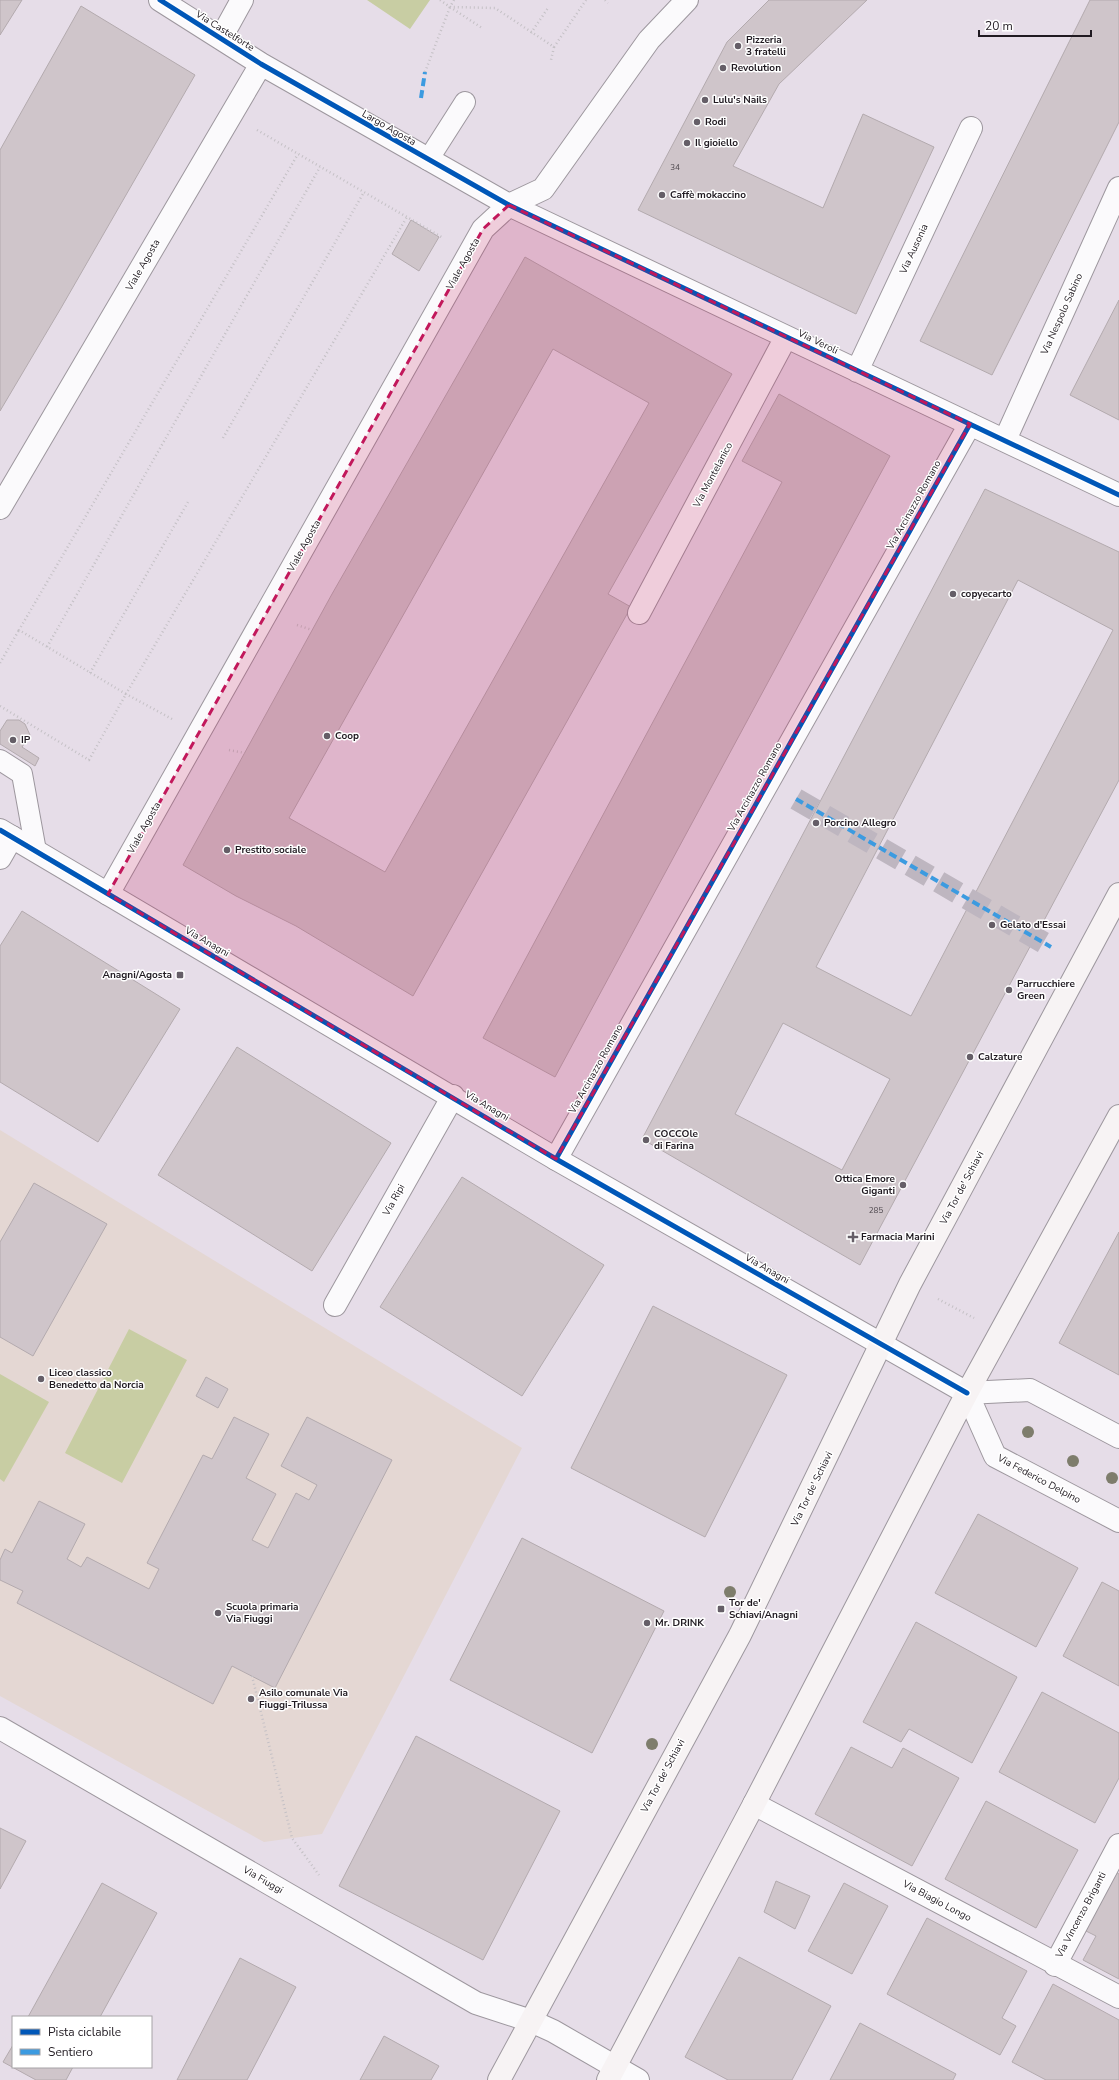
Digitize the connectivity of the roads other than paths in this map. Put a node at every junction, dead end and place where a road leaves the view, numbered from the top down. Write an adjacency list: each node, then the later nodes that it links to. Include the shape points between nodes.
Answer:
1 (160, 0): 4 (street, Via Castelforte)
2 (242, 0): 4 (street)
3 (687, 0): 10 (street, via 649,40 543,189)
4 (221, 38): 5 (street, Via Castelforte)
5 (260, 64): 8 (street, Largo Agosta); 16 (street, Viale Agosta)
6 (465, 102): 8 (lane)
7 (971, 128): 12 (street, Via Ausonia)
8 (428, 160): 10 (street, Largo Agosta)
9 (1119, 188): 14 (street, Via Nespolo Sabino)
10 (509, 205): 11 (street, Via Veroli); 22 (street, Viale Agosta, via 483,229)
11 (786, 337): 12 (street, Via Veroli); 17 (street, Via Montelanico)
12 (857, 371): 13 (street, Via Veroli)
13 (970, 424): 14 (street, Via Veroli); 26 (street, Via Arcinazzo Romano)
14 (1004, 440): 15 (street, Via Veroli)
15 (1119, 495)
16 (0, 508)
17 (639, 614)
18 (0, 760): 20 (lane, via 22,774)
19 (6, 834): 20 (street, Via Anagni); 21 (street)
20 (36, 851): 22 (street, Via Anagni)
21 (0, 858)
22 (108, 894): 24 (street, Via Anagni)
23 (1119, 894): 28 (main road, Via Tor de' Schiavi, via 910,1284)
24 (453, 1096): 26 (street, Via Anagni); 27 (street, Via Ripi)
25 (1119, 1116): 29 (main road)
26 (556, 1159): 28 (street, Via Anagni)
27 (335, 1305)
28 (882, 1345): 29 (street, Via Anagni); 37 (main road, Via Tor de' Schiavi, via 740,1635)
29 (967, 1394): 30 (street, via 1030,1390); 31 (street, Via Federico Delpino, via 995,1456); 33 (main road)
30 (1119, 1437)
31 (1119, 1521)
32 (0, 1728): 37 (street, Via Fiuggi, via 476,2003)
33 (754, 1804): 35 (street, Via Biagio Longo); 38 (main road)
34 (1119, 1845): 35 (street, Via Vincenzo Briganti)
35 (1055, 1965): 36 (street, Via Biagio Longo)
36 (1119, 1997)
37 (531, 2021): 38 (street, Via Fiuggi); 39 (main road, Via Tor de' Schiavi)
38 (612, 2073): 40 (street, Via Fiuggi)
39 (499, 2080)
40 (638, 2080)

